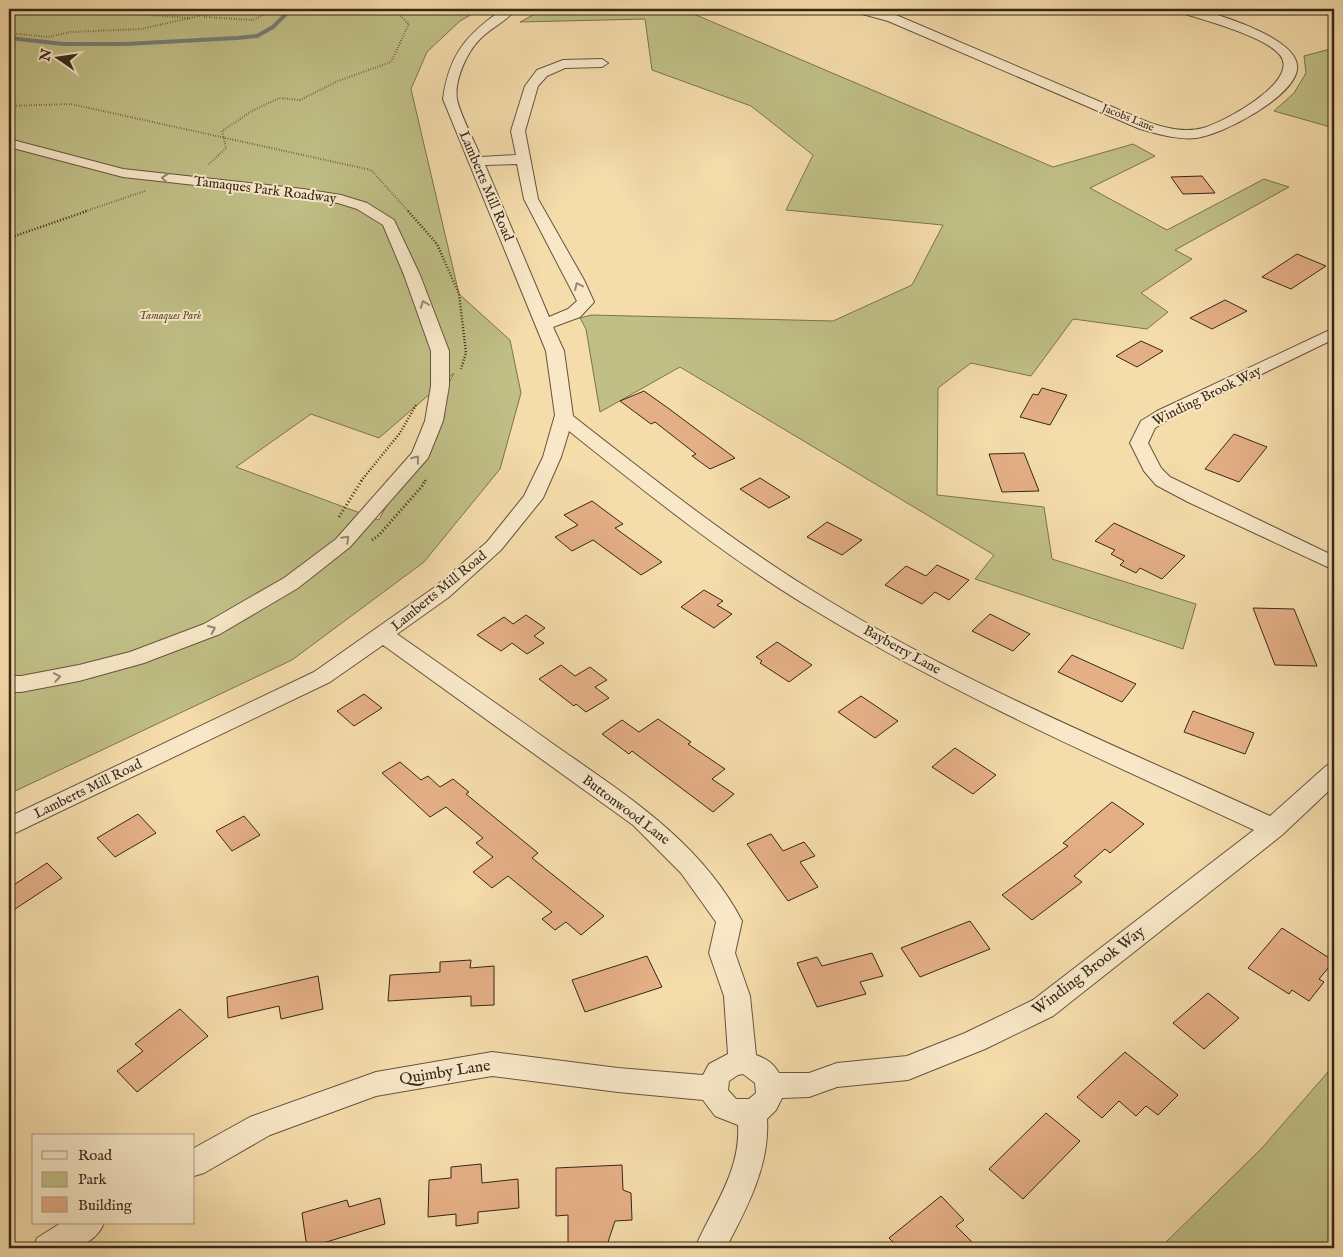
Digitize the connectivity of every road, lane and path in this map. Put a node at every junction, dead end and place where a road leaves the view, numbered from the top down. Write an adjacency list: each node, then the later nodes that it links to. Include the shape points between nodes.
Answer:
1 (65, 9): 8 (path)
2 (230, 9): 8 (path)
3 (275, 9): 8 (path, via 252,20)
4 (396, 9): 12 (path, via 409,24 391,62 338,81 300,100 279,98 222,131)
5 (510, 9): 15 (street, Lamberts Mill Road, via 472,40 451,77 450,99)
6 (859, 9): 7 (street, Jacobs Lane, via 892,18 1145,126 1179,134 1206,132 1267,99 1282,85 1291,62 1286,51 1276,44)
7 (1183, 9)
8 (199, 17): 9 (path, via 141,29 71,32 48,37)
9 (9, 33)
10 (602, 62): 14 (street, via 563,64 536,78 518,130)
11 (9, 106): 12 (path, via 71,104)
12 (223, 137): 16 (path, via 226,148); 21 (path, via 371,170 437,244 460,294 466,353)
13 (9, 143): 17 (street, Tamaques Park Roadway, one-way to 13, via 123,173)
14 (523, 159): 15 (street); 19 (street, one-way to 14, via 574,312 586,302 530,199)
15 (476, 161): 19 (street, Lamberts Mill Road)
16 (209, 164)
17 (177, 179): 18 (path); 29 (street, Tamaques Park Roadway, one-way to 17, via 79,674 136,658 212,629 290,583 343,542 385,497 421,454 434,421 440,386 440,351 422,298 389,223 362,206 341,199)
18 (9, 238)
19 (544, 326): 23 (street, Lamberts Mill Road, via 555,351)
20 (1334, 333): 27 (street, Winding Brook Way, via 1163,415 1147,425 1139,443 1153,471 1163,481)
21 (460, 372)
22 (418, 402): 25 (path, via 400,433 368,471)
23 (563, 417): 28 (street, Lamberts Mill Road, via 552,457 533,498 494,546 442,592); 32 (street, Bayberry Lane, via 656,492 820,604 970,688)
24 (426, 476): 26 (path, via 423,485)
25 (336, 523)
26 (371, 540)
27 (1334, 564)
28 (384, 634): 31 (street, Lamberts Mill Road, via 322,677); 33 (street, Buttonwood Lane, via 642,819 690,864 729,921 722,953 737,996)
29 (9, 684)
30 (1334, 772): 32 (street, Winding Brook Way)
31 (9, 828)
32 (1273, 828): 34 (street, Winding Brook Way, via 1043,1008 975,1042 908,1068 838,1075 809,1085)
33 (743, 1062): 34 (street, via 759,1067 769,1078); 35 (street, via 718,1072)
34 (771, 1086): 36 (street, via 767,1102)
35 (713, 1088): 36 (street, via 715,1096 726,1108 734,1112); 37 (street, Quimby Lane, via 492,1064 376,1084 260,1126)
36 (752, 1112): 40 (street, via 753,1143 740,1184)
37 (195, 1162)
38 (87, 1224): 39 (street)
39 (48, 1248)
40 (710, 1248)

